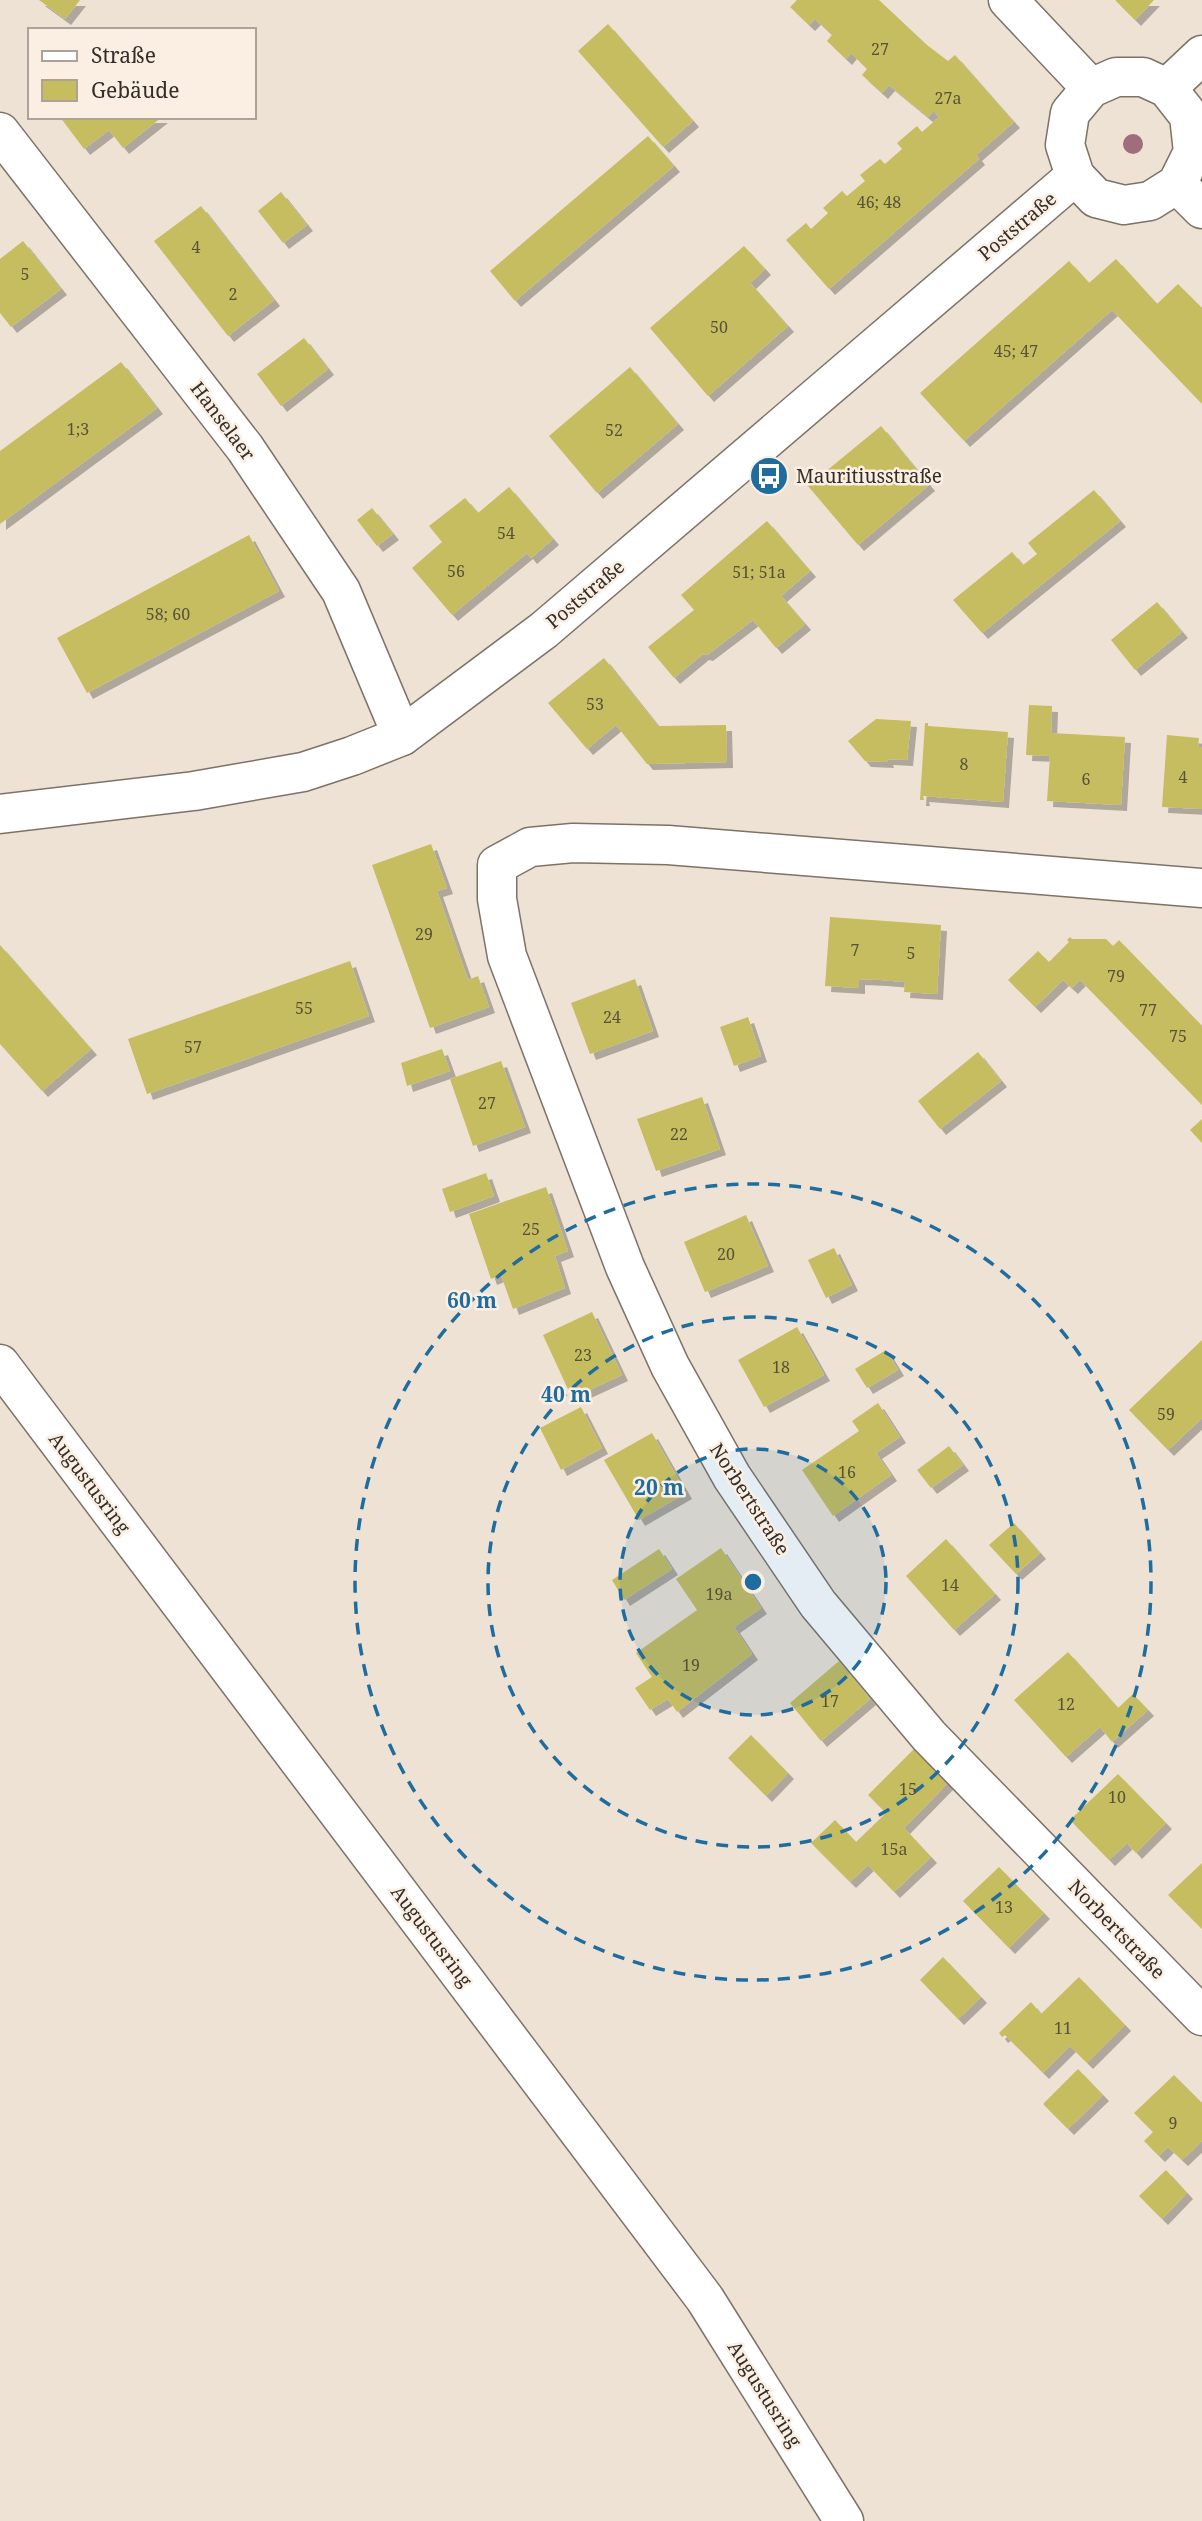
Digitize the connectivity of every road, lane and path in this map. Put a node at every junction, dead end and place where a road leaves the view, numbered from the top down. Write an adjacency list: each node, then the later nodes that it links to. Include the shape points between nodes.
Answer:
1 (1008, 0): 3 (street)
2 (1202, 55): 4 (street)
3 (1091, 88): 4 (street, via 1116,77 1143,77); 6 (street, Poststraße, via 1070,113 1065,145)
4 (1167, 88): 7 (street, Poststraße, via 1189,116 1193,152)
5 (0, 132): 8 (street, Hanselaer, via 245,448 341,590)
6 (1075, 176): 7 (street, Poststraße, via 1096,198 1124,205); 8 (street, Poststraße, via 544,630)
7 (1190, 197)
8 (402, 736): 9 (street, Poststraße, via 303,772)
9 (0, 814)
10 (1202, 888): 12 (street, Norbertstraße, via 668,845 530,847 497,865 497,900 507,956 625,1267 670,1366 732,1477 818,1604 929,1736)
11 (0, 1364): 13 (street, Augustusring, via 705,2298)
12 (1202, 2016)
13 (844, 2521)

